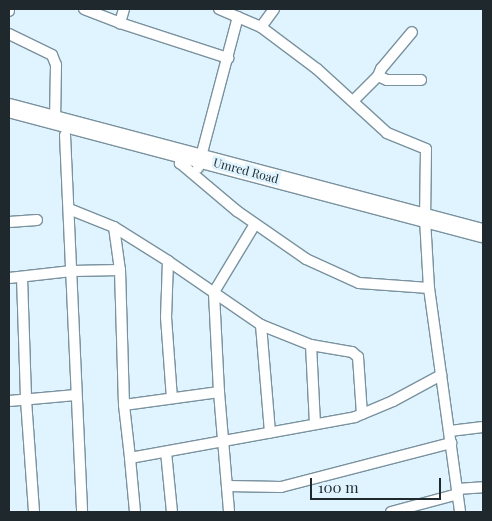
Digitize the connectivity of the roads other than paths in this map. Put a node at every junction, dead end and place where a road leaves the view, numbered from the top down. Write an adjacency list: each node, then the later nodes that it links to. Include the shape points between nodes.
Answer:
1 (84, 9): 6 (street)
2 (124, 9): 6 (street)
3 (219, 9): 5 (street)
4 (274, 9): 7 (street)
5 (236, 13): 7 (street); 10 (street)
6 (120, 23): 10 (street)
7 (261, 27): 13 (street, via 317,69)
8 (412, 32): 11 (street, via 381,68)
9 (9, 34): 16 (street, via 52,55 56,65)
10 (228, 58): 19 (street)
11 (378, 76): 12 (street, via 387,80); 13 (street)
12 (421, 80)
13 (353, 102): 23 (street, via 387,133 426,149)
14 (9, 108): 16 (highway)
15 (9, 119): 17 (highway)
16 (55, 121): 18 (highway)
17 (66, 135): 18 (highway); 20 (street)
18 (182, 159): 19 (highway); 24 (street)
19 (200, 163): 23 (highway, via 279,191)
20 (69, 209): 25 (street); 30 (street)
21 (37, 220): 22 (street)
22 (9, 222)
23 (425, 222): 26 (highway); 27 (highway); 33 (street)
24 (255, 224): 33 (street, via 306,259 359,283); 34 (street)
25 (114, 227): 28 (street); 29 (street)
26 (483, 233)
27 (483, 243)
28 (168, 261): 34 (street); 40 (street, via 166,317)
29 (120, 270): 30 (street); 43 (street)
30 (72, 271): 31 (street); 39 (street)
31 (22, 277): 32 (street); 41 (street)
32 (9, 278)
33 (429, 288): 37 (street)
34 (214, 292): 35 (street); 38 (street)
35 (261, 325): 36 (street); 48 (street)
36 (311, 345): 44 (street, via 352,352 358,357); 45 (street)
37 (442, 375): 44 (street); 47 (street)
38 (219, 392): 40 (street); 49 (street)
39 (76, 395): 41 (street); 58 (street)
40 (172, 398): 43 (street)
41 (26, 400): 42 (street); 57 (street)
42 (9, 401)
43 (124, 404): 52 (street)
44 (362, 414): 45 (street)
45 (315, 424): 48 (street)
46 (483, 427): 47 (street)
47 (450, 431): 50 (street)
48 (270, 432): 49 (street)
49 (224, 441): 51 (street); 53 (street)
50 (451, 443): 53 (street, via 281,487); 55 (street)
51 (166, 452): 52 (street); 60 (street)
52 (130, 458): 59 (street)
53 (227, 486): 61 (street)
54 (483, 487): 55 (street)
55 (458, 492): 56 (street); 63 (street)
56 (407, 510): 62 (street)
57 (34, 512)
58 (82, 512)
59 (135, 512)
60 (172, 512)
61 (229, 512)
62 (391, 512)
63 (460, 512)

